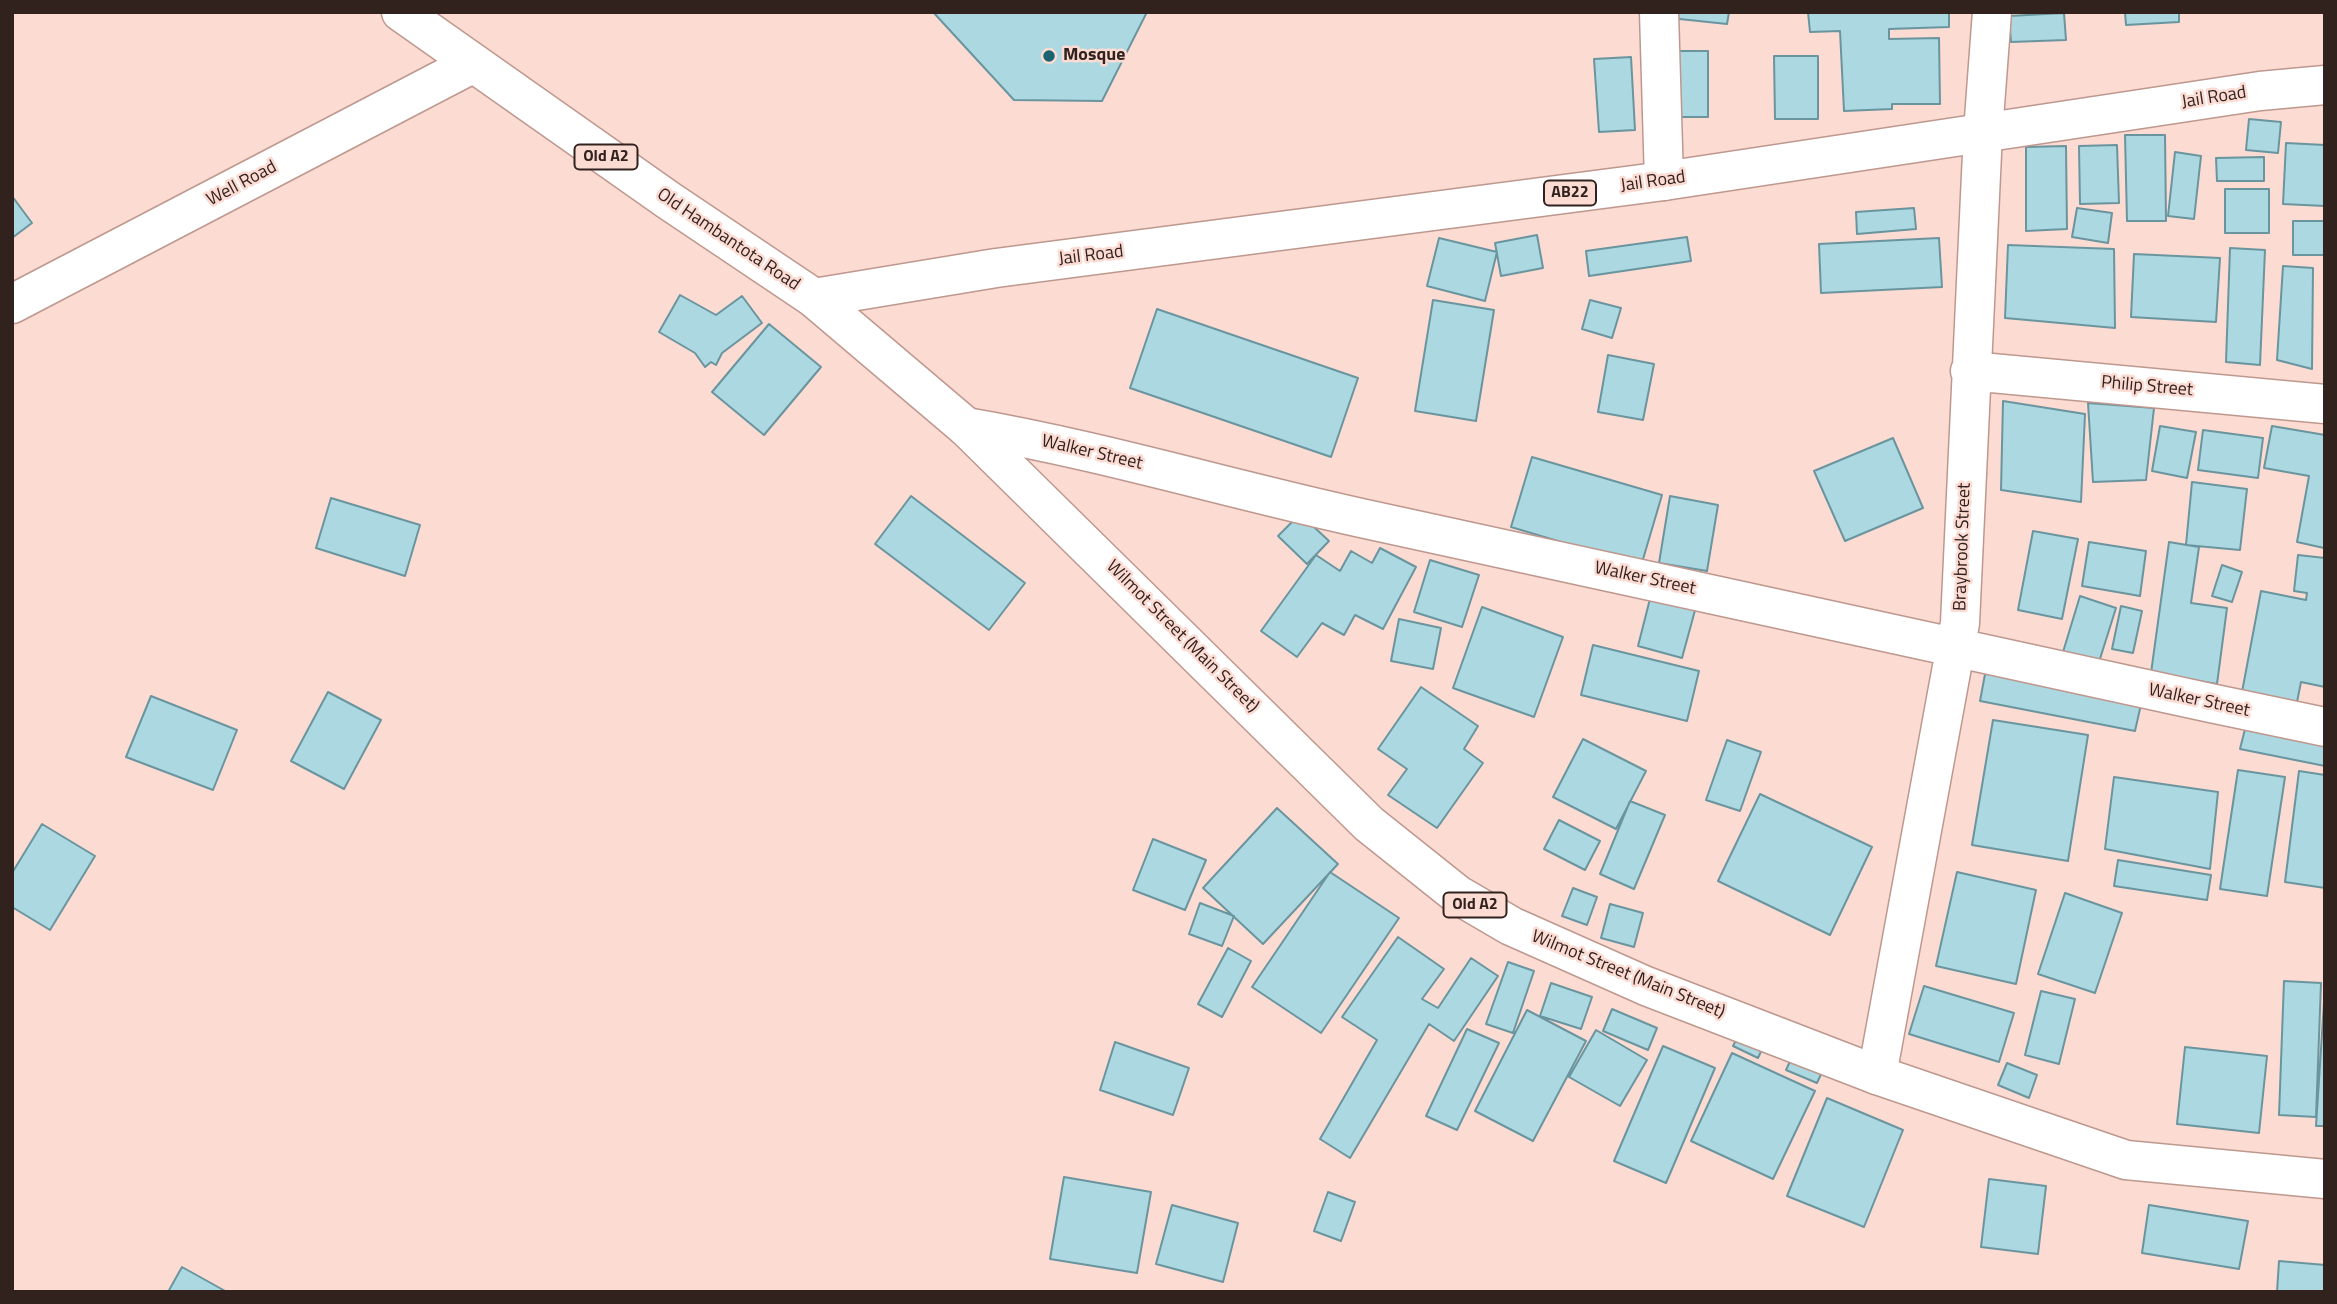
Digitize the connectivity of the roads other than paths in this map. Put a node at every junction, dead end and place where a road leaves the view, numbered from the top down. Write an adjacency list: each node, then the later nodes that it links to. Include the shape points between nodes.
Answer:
1 (401, 12): 4 (main road, Old Hambantota Road / Old A2)
2 (1659, 12): 7 (main road)
3 (1992, 12): 6 (main road, Braybrook Street)
4 (472, 64): 8 (main road, Old Hambantota Road / Old A2); 9 (main road, Well Road)
5 (2325, 85): 6 (main road, Jail Road / AB22)
6 (1983, 132): 7 (main road, Jail Road / AB22); 10 (main road, Braybrook Street)
7 (1664, 181): 8 (main road, Jail Road / AB22, via 996,268)
8 (814, 298): 12 (main road, Wilmot Street (Main Street) / Old A2)
9 (12, 304)
10 (1970, 371): 11 (main road, Philip Street); 13 (main road, Braybrook Street)
11 (2325, 404)
12 (967, 427): 13 (main road, Walker Street); 15 (main road, Wilmot Street (Main Street) / Old A2, via 1369,824 1458,895 1560,950)
13 (1956, 650): 14 (main road, Walker Street); 15 (main road, Braybrook Street)
14 (2325, 727)
15 (1877, 1075): 16 (main road, Wilmot Street (Main Street) / Old A2, via 2126,1160)
16 (2325, 1179)

